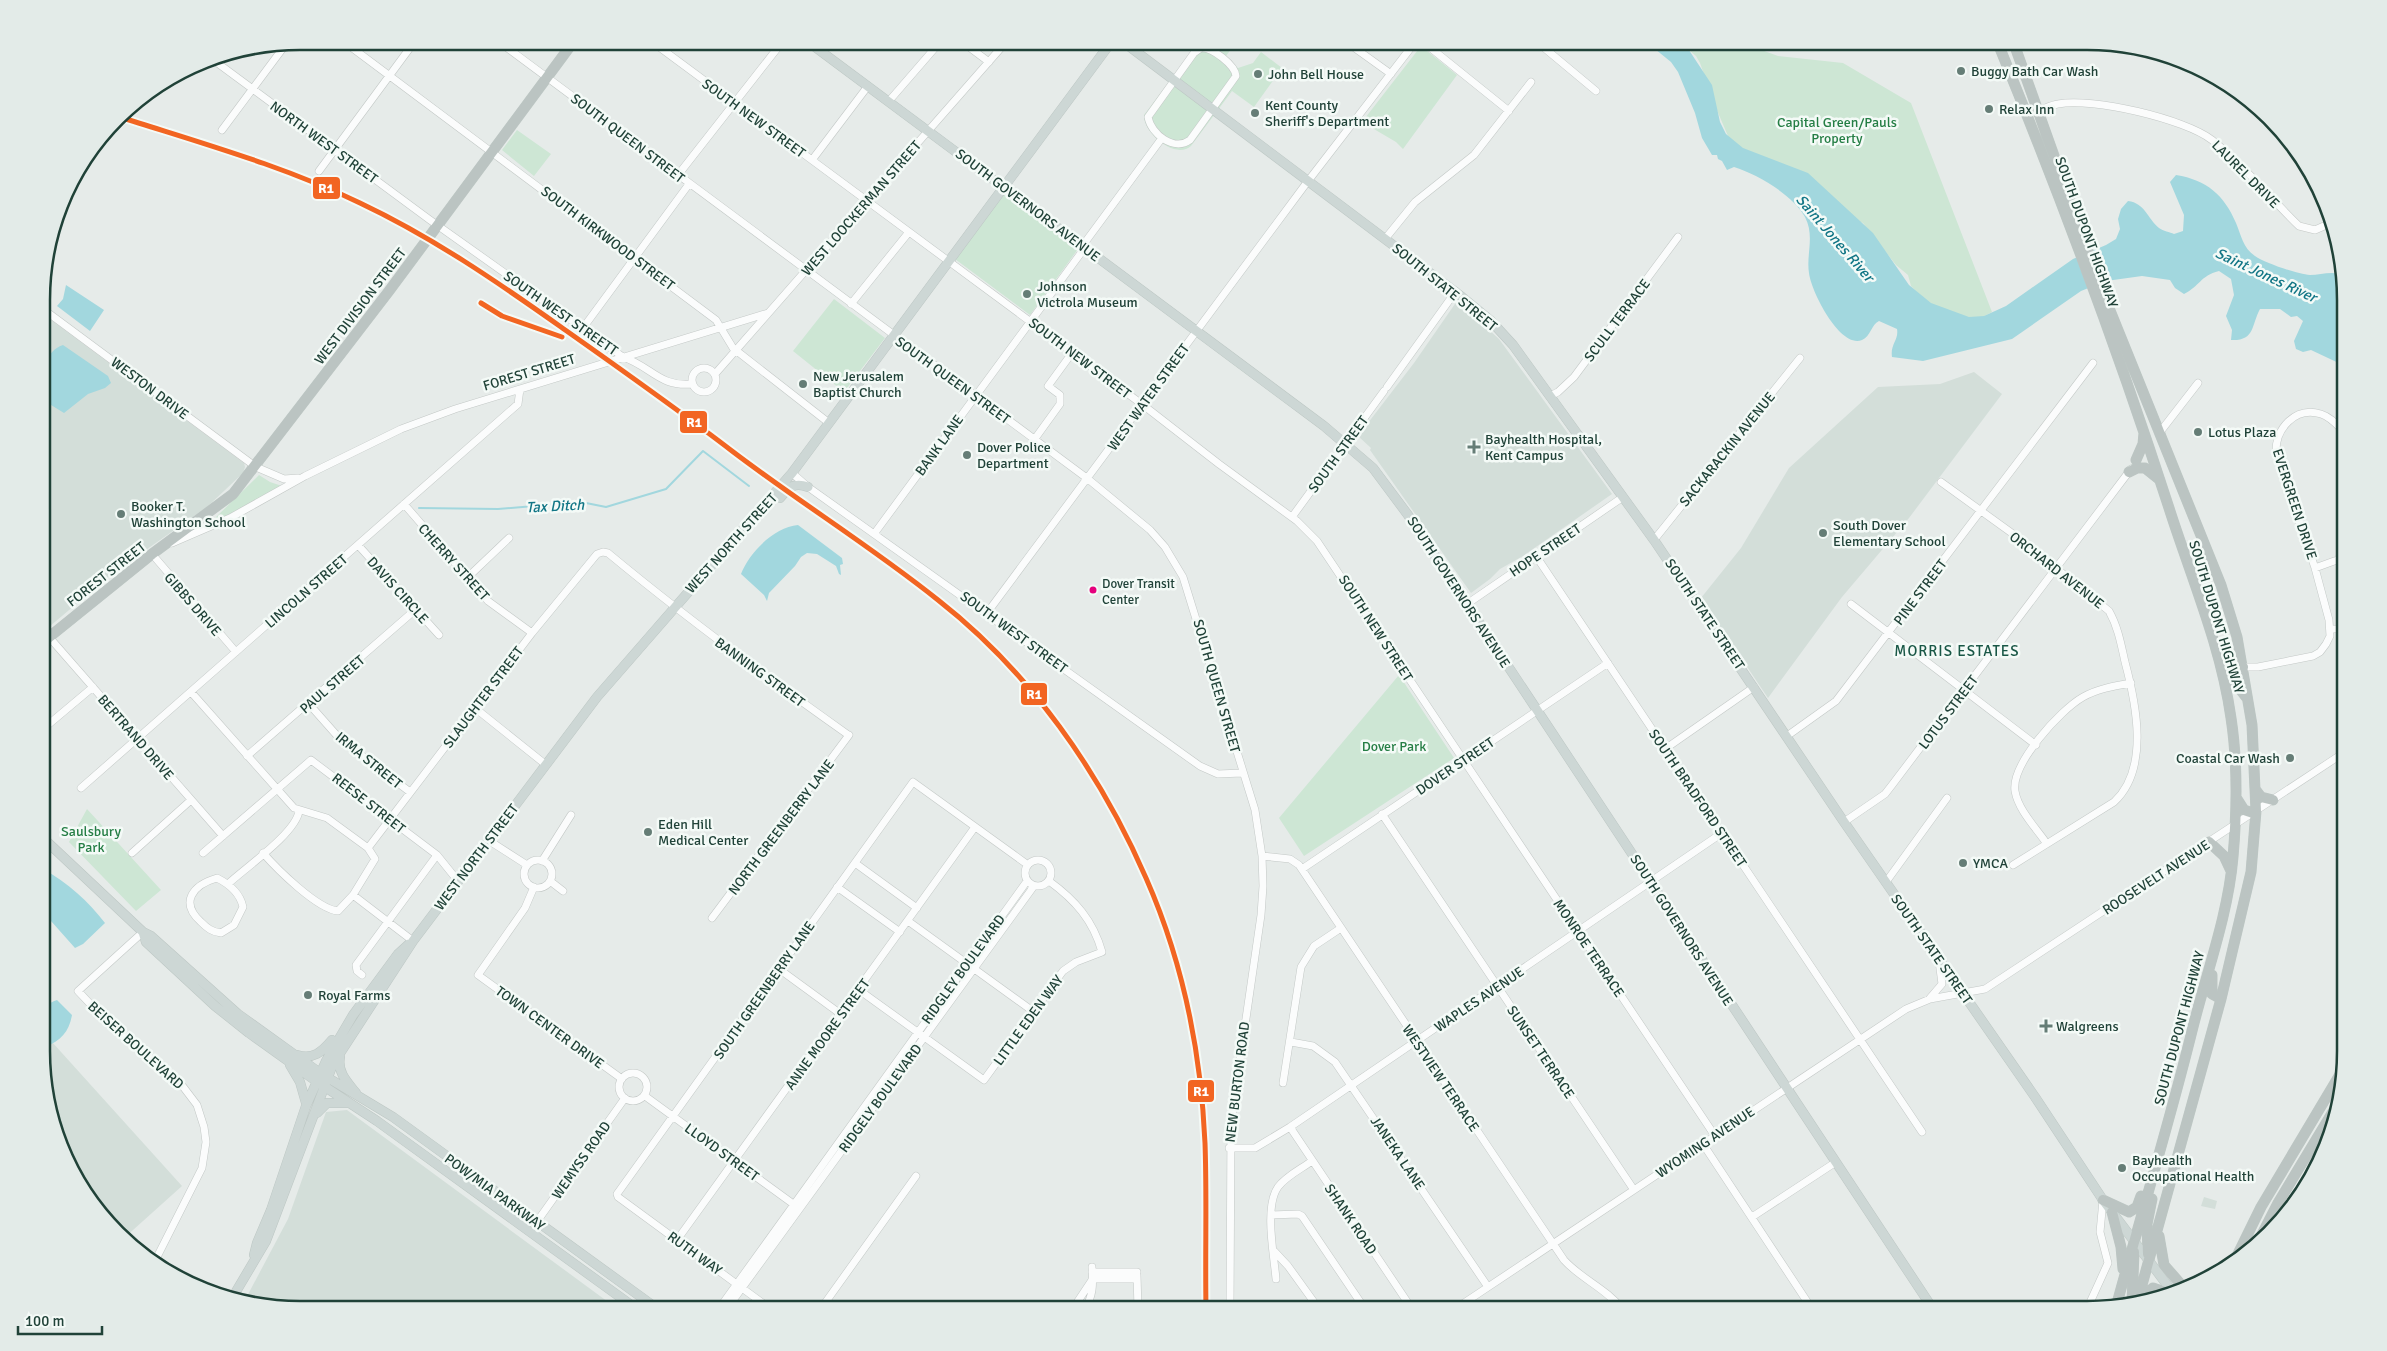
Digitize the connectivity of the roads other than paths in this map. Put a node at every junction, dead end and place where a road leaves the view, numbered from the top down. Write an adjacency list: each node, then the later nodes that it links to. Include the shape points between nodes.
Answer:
1 (355, 50): 25 (street, SOUTH KIRKWOOD STREET)
2 (408, 50): 25 (street)
3 (510, 50): 26 (street, SOUTH QUEEN STREET)
4 (568, 50): 26 (highway, WEST DIVISION STREET)
5 (663, 50): 33 (street, SOUTH NEW STREET)
6 (776, 50): 33 (street)
7 (819, 50): 29 (main road, SOUTH GOVERNORS AVENUE)
8 (933, 50): 32 (street)
9 (973, 50): 22 (street)
10 (999, 50): 22 (street, WEST LOOCKERMAN STREET)
11 (1105, 50): 47 (main road, WEST NORTH STREET)
12 (1134, 50): 27 (main road, SOUTH STATE STREET)
13 (1197, 50): 27 (street)
14 (1211, 50): 34 (street, via 1236,72 1234,81)
15 (1358, 50): 24 (street)
16 (1409, 50): 24 (street, WEST WATER STREET)
17 (1433, 50): 35 (street)
18 (1547, 50): 31 (street)
19 (2001, 50): 55 (highway, SOUTH DUPONT HIGHWAY)
20 (2016, 50): 36 (highway, SOUTH DUPONT HIGHWAY)
21 (281, 51): 30 (street)
22 (989, 62): 38 (street, WEST LOOCKERMAN STREET)
23 (218, 64): 30 (street, NORTH WEST STREET)
24 (1391, 74): 45 (street, WEST WATER STREET)
25 (390, 75): 40 (street); 41 (street, SOUTH KIRKWOOD STREET)
26 (548, 77): 41 (highway, WEST DIVISION STREET); 44 (street, SOUTH QUEEN STREET)
27 (1174, 81): 34 (main road, SOUTH STATE STREET); 39 (street, via 1148,117 1153,130)
28 (1531, 82): 35 (street)
29 (868, 86): 32 (main road, SOUTH GOVERNORS AVENUE); 42 (street)
30 (253, 89): 37 (street); 40 (street, NORTH WEST STREET)
31 (1596, 91)
32 (889, 101): 38 (main road, SOUTH GOVERNORS AVENUE)
33 (734, 104): 42 (street, SOUTH NEW STREET); 44 (street)
34 (1213, 110): 39 (street, via 1186,144 1176,145); 45 (main road, SOUTH STATE STREET)
35 (1510, 111): 53 (street, via 1474,155 1415,202)
36 (2037, 111): 50 (street, LAUREL DRIVE, via 2059,104 2126,108 2185,127 2210,139 2299,226 2315,230); 55 (highway, SOUTH DUPONT HIGHWAY)
37 (222, 130)
38 (928, 130): 47 (main road, SOUTH GOVERNORS AVENUE); 48 (street, WEST LOOCKERMAN STREET)
39 (1162, 138): 54 (street, BANK LANE)
40 (334, 150): 43 (street); 49 (street, NORTH WEST STREET)
41 (492, 151): 49 (highway, WEST DIVISION STREET); 56 (street, SOUTH KIRKWOOD STREET)
42 (812, 160): 48 (street, SOUTH NEW STREET)
43 (319, 171)
44 (678, 175): 46 (street, SOUTH QUEEN STREET)
45 (1308, 181): 53 (main road, SOUTH STATE STREET); 67 (street, WEST WATER STREET)
46 (689, 184): 56 (street); 58 (street, SOUTH QUEEN STREET)
47 (1003, 187): 54 (main road, SOUTH GOVERNORS AVENUE); 57 (main road, WEST NORTH STREET)
48 (867, 201): 51 (street, SOUTH NEW STREET); 58 (street, WEST LOOCKERMAN STREET)
49 (437, 225): 65 (street, SOUTH WEST STREETT); 89 (highway, WEST DIVISION STREET)
50 (2325, 225)
51 (909, 232): 57 (street, SOUTH NEW STREET); 61 (street)
52 (1678, 237): 79 (street, SCULL TERRACE, via 1574,377)
53 (1385, 239): 59 (main road, SOUTH STATE STREET)
54 (1083, 246): 64 (street, BANK LANE); 67 (main road, SOUTH GOVERNORS AVENUE)
55 (2082, 247): 60 (highway, SOUTH DUPONT HIGHWAY)
56 (634, 257): 65 (street); 66 (street, SOUTH KIRKWOOD STREET, via 716,320)
57 (948, 261): 64 (street, SOUTH NEW STREET); 68 (main road, WEST NORTH STREET)
58 (806, 271): 61 (street, SOUTH QUEEN STREET); 62 (street, WEST LOOCKERMAN STREET)
59 (1456, 292): 79 (main road, SOUTH STATE STREET, via 1506,336); 86 (street, SOUTH STREET)
60 (2099, 294): 83 (highway, SOUTH DUPONT HIGHWAY); 84 (highway, SOUTH DUPONT HIGHWAY)
61 (851, 304): 68 (street, SOUTH QUEEN STREET)
62 (768, 313): 66 (street, FOREST STREET); 69 (street, WEST LOOCKERMAN STREET)
63 (50, 314): 89 (street, WESTON DRIVE)
64 (1031, 321): 70 (street, SOUTH NEW STREET); 78 (street, BANK LANE)
65 (583, 328): 71 (street, SOUTH WEST STREETT)
66 (720, 328): 69 (street, SOUTH KIRKWOOD STREET); 71 (street, FOREST STREET)
67 (1196, 332): 80 (street, WEST WATER STREET); 86 (main road, SOUTH GOVERNORS AVENUE)
68 (893, 335): 78 (street, SOUTH QUEEN STREET); 81 (main road, WEST NORTH STREET)
69 (736, 350): 74 (street, WEST LOOCKERMAN STREET); 81 (street, SOUTH KIRKWOOD STREET)
70 (1072, 352): 80 (street, SOUTH NEW STREET); 85 (street, via 1048,386 1060,395 1060,404)
71 (623, 357): 76 (street, SOUTH WEST STREETT, via 637,362 667,383); 77 (street, FOREST STREET)
72 (1800, 358): 105 (street, SACKARACKIN AVENUE)
73 (2093, 363): 100 (street, PINE STREET)
74 (715, 374): 76 (street, via 707,368 697,370); 76 (street, via 716,382 711,391 700,393)
75 (2198, 383): 84 (street)
76 (692, 384)
77 (520, 389): 92 (street, FOREST STREET, via 401,428); 99 (street, LINCOLN STREET, via 518,404)
78 (976, 396): 85 (street, SOUTH QUEEN STREET); 103 (street, BANK LANE)
79 (1550, 396): 98 (main road, SOUTH STATE STREET)
80 (1143, 404): 93 (street, WEST WATER STREET); 101 (street, SOUTH NEW STREET)
81 (829, 423): 91 (main road, WEST NORTH STREET)
82 (2337, 425): 113 (street, EVERGREEN DRIVE, via 2327,416 2304,413 2289,420 2276,438 2276,453)
83 (2145, 430): 87 (highway, SOUTH DUPONT HIGHWAY); 88 (highway)
84 (2160, 432): 96 (highway, SOUTH DUPONT HIGHWAY)
85 (1034, 440): 93 (street, SOUTH QUEEN STREET)
86 (1346, 443): 101 (street, SOUTH STREET); 115 (main road, SOUTH GOVERNORS AVENUE, via 1387,485)
87 (2152, 450): 88 (street, LOTUS STREET); 95 (highway, SOUTH DUPONT HIGHWAY); 96 (highway, via 2162,452)
88 (2136, 460): 90 (street, LOTUS STREET)
89 (256, 467): 92 (street, FOREST STREET, via 284,479); 107 (highway, FOREST STREET, via 233,494)
90 (2129, 472): 95 (highway, via 2145,468); 112 (street, LOTUS STREET)
91 (792, 473): 97 (street, SOUTH WEST STREET); 102 (main road, WEST NORTH STREET)
92 (305, 476): 107 (street, FOREST STREET, via 230,518)
93 (1088, 478): 119 (street, WEST WATER STREET); 151 (street, SOUTH QUEEN STREET, via 1142,522 1176,564 1194,608)
94 (1941, 482): 100 (street, ORCHARD AVENUE)
95 (2161, 482): 122 (highway, SOUTH DUPONT HIGHWAY)
96 (2181, 484): 130 (highway, SOUTH DUPONT HIGHWAY, via 2221,585)
97 (808, 487): 102 (main road, via 790,486); 103 (street, SOUTH WEST STREET)
98 (1623, 497): 105 (main road, SOUTH STATE STREET); 110 (street, HOPE STREET)
99 (404, 504): 106 (street, LINCOLN STREET); 114 (street, CHERRY STREET)
100 (1981, 511): 112 (street, ORCHARD AVENUE); 124 (street, PINE STREET)
101 (1292, 517): 149 (street, SOUTH NEW STREET, via 1317,541 1342,575)
102 (744, 529): 117 (main road, WEST NORTH STREET)
103 (874, 534): 119 (street, SOUTH WEST STREET)
104 (509, 538): 114 (street)
105 (1654, 540): 134 (main road, SOUTH STATE STREET)
106 (358, 545): 118 (street, DAVIS CIRCLE); 128 (street, LINCOLN STREET)
107 (163, 547): 109 (highway, FOREST STREET)
108 (603, 552): 117 (street, BANNING STREET); 123 (street, SLAUGHTER STREET, via 597,554)
109 (152, 554): 126 (highway, FOREST STREET); 128 (street, GIBBS DRIVE)
110 (1536, 556): 115 (street, HOPE STREET); 129 (street, SOUTH BRADFORD STREET)
111 (2337, 560): 113 (street, EVERGREEN DRIVE)
112 (2058, 568): 132 (street, ORCHARD AVENUE, via 2109,611 2115,621); 135 (street, LOTUS STREET)
113 (2315, 568): 120 (street, EVERGREEN DRIVE)
114 (468, 577): 123 (street, CHERRY STREET, via 488,601)
115 (1467, 604): 140 (main road, SOUTH GOVERNORS AVENUE)
116 (1851, 604): 124 (street)
117 (674, 608): 142 (street, BANNING STREET); 150 (main road, WEST NORTH STREET)
118 (415, 610): 125 (street, DAVIS CIRCLE); 138 (street, PAUL STREET)
119 (987, 613): 151 (street, SOUTH WEST STREET, via 1200,766 1218,774)
120 (2331, 629): 121 (street); 130 (street, via 2326,644 2313,656)
121 (2337, 629)
122 (2210, 632): 130 (highway, via 2224,655); 131 (highway, SOUTH DUPONT HIGHWAY)
123 (532, 633): 139 (street, SLAUGHTER STREET)
124 (1889, 633): 135 (street); 143 (street, PINE STREET, via 1833,704)
125 (439, 635)
126 (50, 636)
127 (50, 643): 133 (street, BERTRAND DRIVE)
128 (236, 652): 136 (street, LINCOLN STREET)
129 (1608, 663): 140 (street, DOVER STREET); 146 (street, SOUTH BRADFORD STREET)
130 (2243, 667): 137 (highway, SOUTH DUPONT HIGHWAY)
131 (2224, 680): 137 (highway, via 2236,684); 157 (highway, SOUTH DUPONT HIGHWAY, via 2232,719)
132 (2131, 683): 145 (street, via 2094,692 2073,704 2055,720); 172 (street, ORCHARD AVENUE, via 2137,736 2133,766 2125,788 2114,802)
133 (92, 687): 141 (street); 144 (street, BERTRAND DRIVE)
134 (1754, 688): 143 (main road, SOUTH STATE STREET); 146 (street)
135 (1964, 690): 145 (street); 165 (street, LOTUS STREET, via 1888,791)
136 (191, 692): 144 (street, LINCOLN STREET); 147 (street)
137 (2249, 702): 154 (highway, SOUTH DUPONT HIGHWAY)
138 (309, 704): 147 (street, PAUL STREET); 155 (street, IRMA STREET, via 340,739)
139 (475, 708): 150 (street); 155 (street, SLAUGHTER STREET)
140 (1537, 710): 149 (street, DOVER STREET); 192 (main road, SOUTH GOVERNORS AVENUE)
141 (50, 723)
142 (848, 735): 201 (street, NORTH GREENBERRY LANE)
143 (1787, 736): 165 (main road, SOUTH STATE STREET)
144 (138, 739): 152 (street, LINCOLN STREET); 158 (street, BERTRAND DRIVE)
145 (2036, 745): 172 (street, via 2017,774 2015,789 2020,804)
146 (1665, 749): 168 (street, SOUTH BRADFORD STREET)
147 (247, 756): 153 (street)
148 (2337, 757): 159 (street, ROOSEVELT AVENUE)
149 (1462, 760): 162 (street, DOVER STREET); 207 (street, MONROE TERRACE)
150 (545, 764): 170 (main road, WEST NORTH STREET)
151 (1242, 773): 179 (street, SOUTH QUEEN STREET, via 1255,810)
152 (82, 788)
153 (277, 789): 160 (street); 164 (street, REESE STREET, via 311,760); 169 (street, REESE STREET)
154 (2255, 789): 159 (highway, via 2262,797); 161 (highway, SOUTH DUPONT HIGHWAY)
155 (410, 792): 164 (street, SLAUGHTER STREET)
156 (1947, 798): 191 (street)
157 (2236, 798): 161 (highway, via 2244,810); 166 (highway, SOUTH DUPONT HIGHWAY)
158 (191, 800): 169 (street, BERTRAND DRIVE); 175 (street)
159 (2273, 800): 161 (street, ROOSEVELT AVENUE)
160 (299, 811): 174 (street, via 327,818); 177 (street, via 296,821)
161 (2254, 812): 166 (street, ROOSEVELT AVENUE); 218 (highway, SOUTH DUPONT HIGHWAY, via 2251,872)
162 (1382, 814): 185 (street, DOVER STREET); 214 (street, SUNSET TERRACE)
163 (571, 815): 180 (street)
164 (390, 819): 174 (street, SLAUGHTER STREET); 178 (street, REESE STREET)
165 (1844, 822): 191 (main road, SOUTH STATE STREET)
166 (2236, 824): 171 (street, ROOSEVELT AVENUE); 186 (highway, SOUTH DUPONT HIGHWAY)
167 (975, 827): 181 (street, SOUTH GREENBERRY LANE, via 913,782); 183 (street); 199 (street, ANNE MOORE STREET)
168 (1722, 833): 192 (street, WAPLES AVENUE); 224 (street, SOUTH BRADFORD STREET)
169 (223, 836): 176 (street, REESE STREET)
170 (488, 840): 182 (street); 188 (main road, WEST NORTH STREET)
171 (2209, 842): 186 (highway, via 2224,856); 216 (street, ROOSEVELT AVENUE, via 1991,986)
172 (2047, 844): 184 (street, ORCHARD AVENUE)
173 (50, 845): 205 (main road)
174 (368, 848): 198 (street, via 375,859)
175 (132, 852)
176 (203, 853)
177 (263, 853): 193 (street); 198 (street, via 276,868 331,910 338,911)
178 (437, 855): 188 (street, REESE STREET); 202 (street)
179 (1262, 856): 185 (street, WESTVIEW TERRACE, via 1290,859); 250 (street, NEW BURTON ROAD, via 1261,915 1234,1092)
180 (542, 861): 182 (street); 189 (street, via 552,871)
181 (854, 863): 194 (street, SOUTH GREENBERRY LANE); 199 (street)
182 (528, 865): 196 (street, via 524,871 525,878)
183 (1028, 865): 187 (street, via 1024,874); 190 (street, via 1038,860 1046,862 1051,870)
184 (2013, 865)
185 (1302, 869): 204 (street, WESTVIEW TERRACE)
186 (2231, 871): 200 (highway, SOUTH DUPONT HIGHWAY)
187 (1027, 880): 195 (street); 210 (street, RIDGLEY BOULEVARD)
188 (458, 881): 208 (main road, WEST NORTH STREET)
189 (550, 881): 196 (street, via 544,887); 197 (street)
190 (1049, 881): 195 (street); 219 (street, LITTLE EDEN WAY, via 1083,910 1102,952 1063,971)
191 (1886, 882): 209 (main road, SOUTH STATE STREET)
192 (1651, 883): 207 (street, WAPLES AVENUE); 235 (main road, SOUTH GOVERNORS AVENUE)
193 (228, 884): 193 (street, via 217,878 208,881 190,897 190,910 214,932 221,933 234,925 243,907)
194 (837, 886): 206 (street); 211 (street, SOUTH GREENBERRY LANE)
195 (1034, 886): 212 (street, RIDGELY BOULEVARD)
196 (534, 887): 230 (street, TOWN CENTER DRIVE, via 525,908 478,975)
197 (564, 892)
198 (352, 895): 202 (street)
199 (917, 908): 203 (street, ANNE MOORE STREET)
200 (2223, 913): 218 (highway, via 2222,935 2210,982 2212,994); 229 (highway, SOUTH DUPONT HIGHWAY)
201 (712, 918)
202 (388, 922): 208 (street); 213 (street, via 356,965)
203 (908, 922): 206 (street, ANNE MOORE STREET); 210 (street)
204 (1341, 928): 225 (street, WESTVIEW TERRACE); 226 (street, via 1314,946 1301,967)
205 (143, 932): 228 (main road); 272 (street, BEISER BOULEVARD, via 78,992 111,1026 181,1084 197,1105 204,1127 202,1168)
206 (900, 932): 215 (street, ANNE MOORE STREET)
207 (1578, 932): 214 (street, WAPLES AVENUE); 248 (street, MONROE TERRACE)
208 (413, 941): 221 (main road, WEST NORTH STREET, via 398,954); 227 (main road, WEST NORTH STREET)
209 (1939, 958): 216 (main road, SOUTH STATE STREET); 217 (street, via 1942,984)
210 (966, 964): 212 (street); 222 (street, RIDGLEY BOULEVARD)
211 (779, 969): 220 (street); 243 (street, SOUTH GREENBERRY LANE)
212 (974, 970): 219 (street); 223 (street, RIDGELY BOULEVARD)
213 (362, 975)
214 (1497, 987): 225 (street, WAPLES AVENUE); 256 (street, SUNSET TERRACE)
215 (859, 990): 220 (street, ANNE MOORE STREET); 222 (street)
216 (1964, 994): 217 (street, WYOMING AVENUE); 258 (main road, SOUTH STATE STREET)
217 (1928, 999): 224 (street, WYOMING AVENUE, via 1913,1005)
218 (2221, 999): 263 (highway, SOUTH DUPONT HIGHWAY)
219 (1034, 1012): 223 (street, LITTLE EDEN WAY, via 984,1080)
220 (842, 1014): 252 (street, ANNE MOORE STREET)
221 (347, 1023): 228 (main road, via 319,1054); 231 (main road, WEST NORTH STREET)
222 (918, 1032): 223 (street); 239 (street, RIDGLEY BOULEVARD)
223 (925, 1037): 239 (street, RIDGELY BOULEVARD)
224 (1861, 1039): 235 (street, WYOMING AVENUE); 247 (street, SOUTH BRADFORD STREET)
225 (1416, 1041): 234 (street, WAPLES AVENUE); 269 (street, WESTVIEW TERRACE)
226 (1290, 1042): 232 (street); 234 (street, JANEKA LANE, via 1312,1046 1328,1055)
227 (342, 1050): 231 (main road, WEST NORTH STREET); 237 (main road, via 340,1071)
228 (289, 1057): 231 (main road); 241 (main road)
229 (2184, 1069): 251 (highway, SOUTH DUPONT HIGHWAY); 274 (highway, via 2147,1224)
230 (622, 1079): 236 (street, via 634,1073 642,1076 648,1088); 238 (street, via 619,1087)
231 (322, 1080): 237 (main road, POW/MIA PARKWAY); 240 (main road, POW/MIA PARKWAY); 241 (main road, WEST NORTH STREET); 245 (main road, WEST NORTH STREET)
232 (1283, 1083)
233 (2335, 1083): 270 (highway, via 2261,1207)
234 (1352, 1085): 246 (street, WAPLES AVENUE); 280 (street, JANEKA LANE)
235 (1786, 1089): 248 (street, WYOMING AVENUE); 254 (main road, SOUTH GOVERNORS AVENUE)
236 (645, 1096): 238 (street, via 637,1101); 243 (street, LLOYD STREET)
237 (359, 1097): 264 (main road, POW/MIA PARKWAY, via 393,1117)
238 (625, 1098): 264 (street, WEMYSS ROAD)
239 (874, 1099): 242 (street, RIDGLEY BOULEVARD); 259 (street, RIDGELY BOULEVARD)
240 (351, 1104): 245 (main road, via 327,1103); 266 (main road, POW/MIA PARKWAY)
241 (306, 1106): 273 (main road, WEST NORTH STREET)
242 (864, 1106): 259 (street, RIDGELY BOULEVARD)
243 (673, 1117): 252 (street, LLOYD STREET); 257 (street, SOUTH GREENBERRY LANE, via 617,1194)
244 (2326, 1123): 265 (highway)
245 (310, 1124): 273 (main road, WEST NORTH STREET, via 266,1241)
246 (1290, 1127): 250 (street, WAPLES AVENUE, via 1255,1148); 253 (street, SHANK ROAD)
247 (1922, 1132)
248 (1715, 1136): 249 (street, WYOMING AVENUE)
249 (1703, 1144): 256 (street, WYOMING AVENUE); 262 (street)
250 (1229, 1148): 297 (street, NEW BURTON ROAD)
251 (2158, 1151): 258 (highway, via 2134,1210 2122,1211); 268 (highway, SOUTH DUPONT HIGHWAY)
252 (734, 1161): 259 (street, LLOYD STREET); 267 (street, ANNE MOORE STREET)
253 (1312, 1161): 261 (street, via 1279,1185 1273,1194); 300 (street, SHANK ROAD)
254 (1836, 1162): 262 (street); 304 (main road, SOUTH GOVERNORS AVENUE)
255 (916, 1176): 293 (street)
256 (1634, 1190): 269 (street, WYOMING AVENUE)
257 (618, 1197): 267 (street, RUTH WAY)
258 (2103, 1200): 260 (main road, SOUTH STATE STREET); 305 (street, via 2100,1232 2108,1264)
259 (796, 1206): 279 (street, RIDGELY BOULEVARD)
260 (2112, 1212): 268 (main road, SOUTH STATE STREET); 277 (highway, via 2121,1247)
261 (1270, 1216): 271 (street); 299 (street, via 1302,1216)
262 (1752, 1217): 303 (street)
263 (2160, 1220): 274 (highway, SOUTH DUPONT HIGHWAY); 278 (highway, via 2162,1259)
264 (536, 1222): 266 (main road); 289 (main road, POW/MIA PARKWAY)
265 (2267, 1225)
266 (522, 1226): 288 (main road, POW/MIA PARKWAY)
267 (677, 1240): 279 (street, RUTH WAY)
268 (2134, 1241): 274 (main road, SOUTH STATE STREET); 277 (highway, SOUTH DUPONT HIGHWAY); 286 (highway)
269 (1553, 1244): 280 (street, WYOMING AVENUE); 302 (street, WESTVIEW TERRACE, via 1576,1273)
270 (2241, 1247)
271 (1274, 1251): 276 (street); 298 (street)
272 (157, 1256)
273 (254, 1258): 283 (main road, WEST NORTH STREET)
274 (2148, 1262): 281 (main road, SOUTH STATE STREET); 285 (highway, SOUTH DUPONT HIGHWAY)
275 (1092, 1273): 294 (street); 295 (street); 296 (street, via 1137,1273)
276 (1276, 1279)
277 (2123, 1282): 287 (highway, SOUTH DUPONT HIGHWAY)
278 (2179, 1283)
279 (739, 1285): 290 (street, RIDGELY BOULEVARD); 291 (street, RIDGELY BOULEVARD); 292 (street, RUTH WAY)
280 (1488, 1287): 301 (street, WYOMING AVENUE)
281 (2168, 1288)
282 (2160, 1290): 284 (highway, via 2153,1288)
283 (235, 1292)
284 (2147, 1293)
285 (2139, 1295)
286 (2133, 1297)
287 (2118, 1299)
288 (626, 1301)
289 (646, 1301)
290 (726, 1301)
291 (731, 1301)
292 (760, 1301)
293 (826, 1301)
294 (1077, 1301)
295 (1089, 1301)
296 (1138, 1301)
297 (1230, 1301)
298 (1313, 1301)
299 (1360, 1301)
300 (1407, 1301)
301 (1467, 1301)
302 (1610, 1301)
303 (1807, 1301)
304 (1928, 1301)
305 (2091, 1301)

